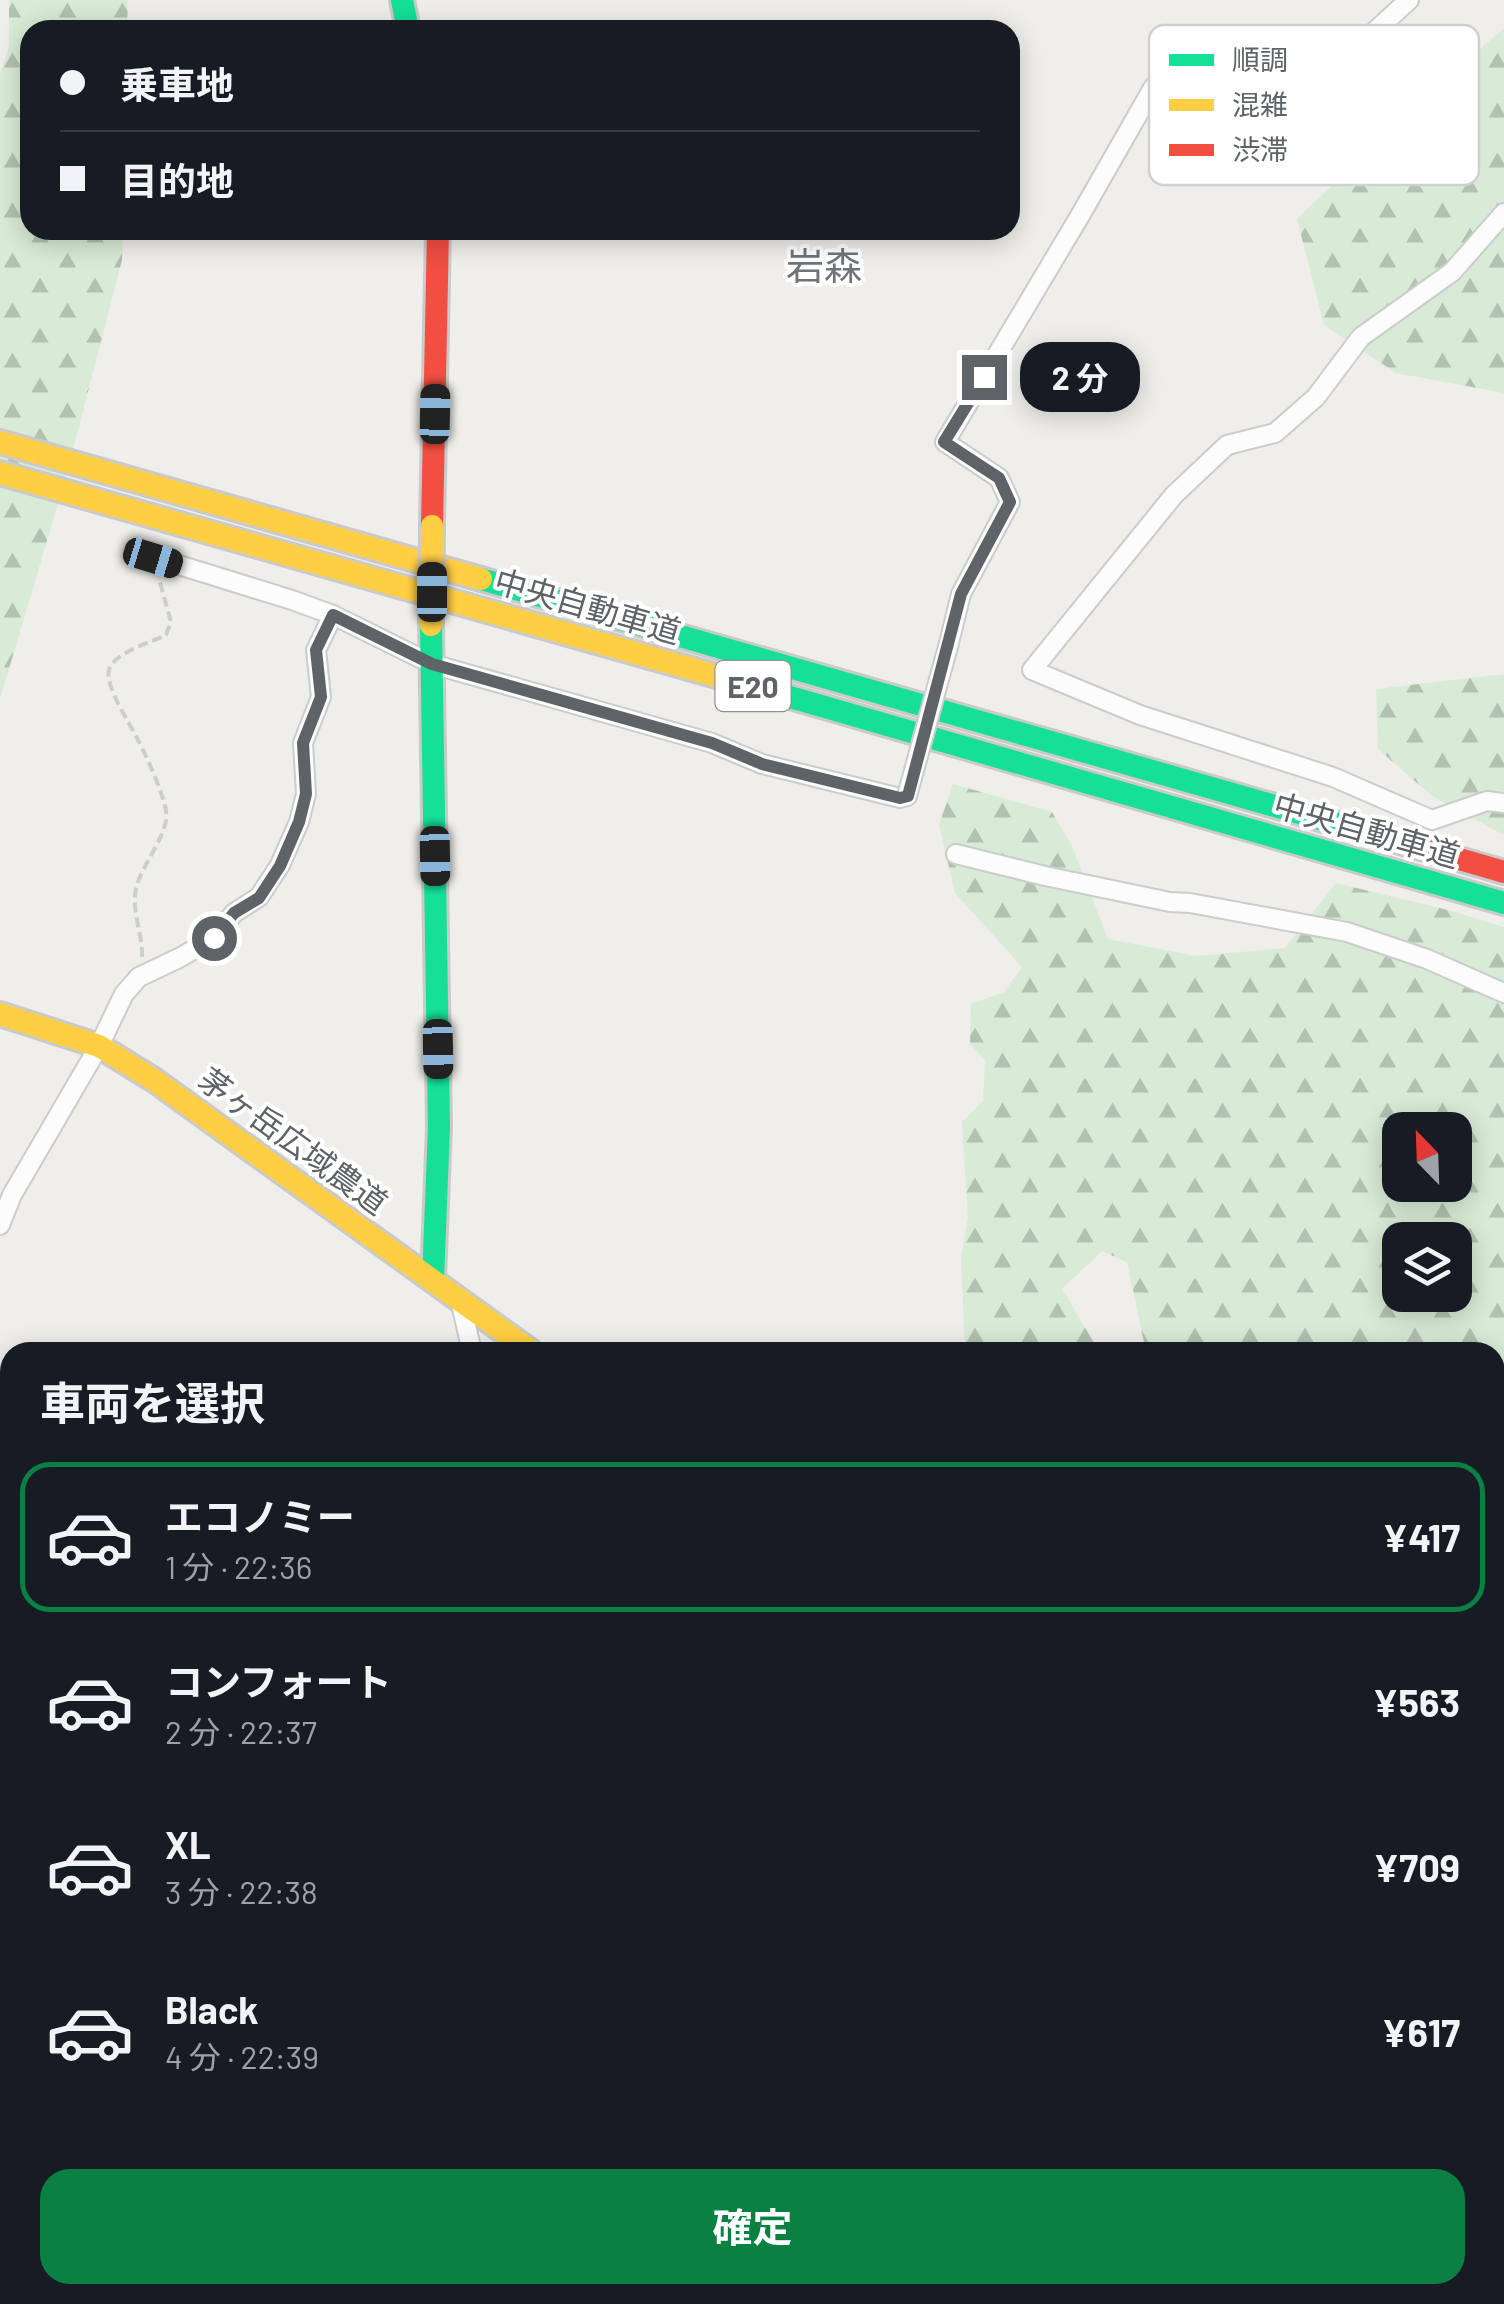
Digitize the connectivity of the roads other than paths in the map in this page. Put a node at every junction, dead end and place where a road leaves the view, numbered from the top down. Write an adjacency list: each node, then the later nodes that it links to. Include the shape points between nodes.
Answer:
1 (1410, 0): 2 (street, bridge)
2 (1382, 25)
3 (1149, 95): 10 (street, bridge, via 944,442 999,478 1010,502 961,594 908,796 762,764 712,743)
4 (1504, 213): 11 (street, via 1452,272 1361,337 1316,397 1275,432 1227,445 1174,495 1032,670 1432,820 1486,801)
5 (438, 240): 10 (main road, bridge)
6 (0, 442): 13 (main road, 中央自動車道 / E20)
7 (0, 473): 14 (main road, 中央自動車道 / E20)
8 (153, 558): 9 (street)
9 (333, 615): 10 (street); 17 (street, via 316,650 321,697 303,743 306,794 280,866 259,898 234,913 214,938 139,976)
10 (432, 664): 19 (main road, via 439,1126)
11 (1504, 803)
12 (956, 854): 15 (street, via 1347,932)
13 (1504, 872)
14 (1504, 903)
15 (1504, 993)
16 (0, 1014): 17 (main road, 茅ヶ岳広域農道)
17 (99, 1046): 18 (street); 19 (main road, 茅ヶ岳広域農道)
18 (0, 1226)
19 (433, 1280): 20 (main road, 茅ヶ岳広域農道)
20 (460, 1299): 21 (street); 22 (main road, 茅ヶ岳広域農道)
21 (470, 1342)
22 (518, 1342)

